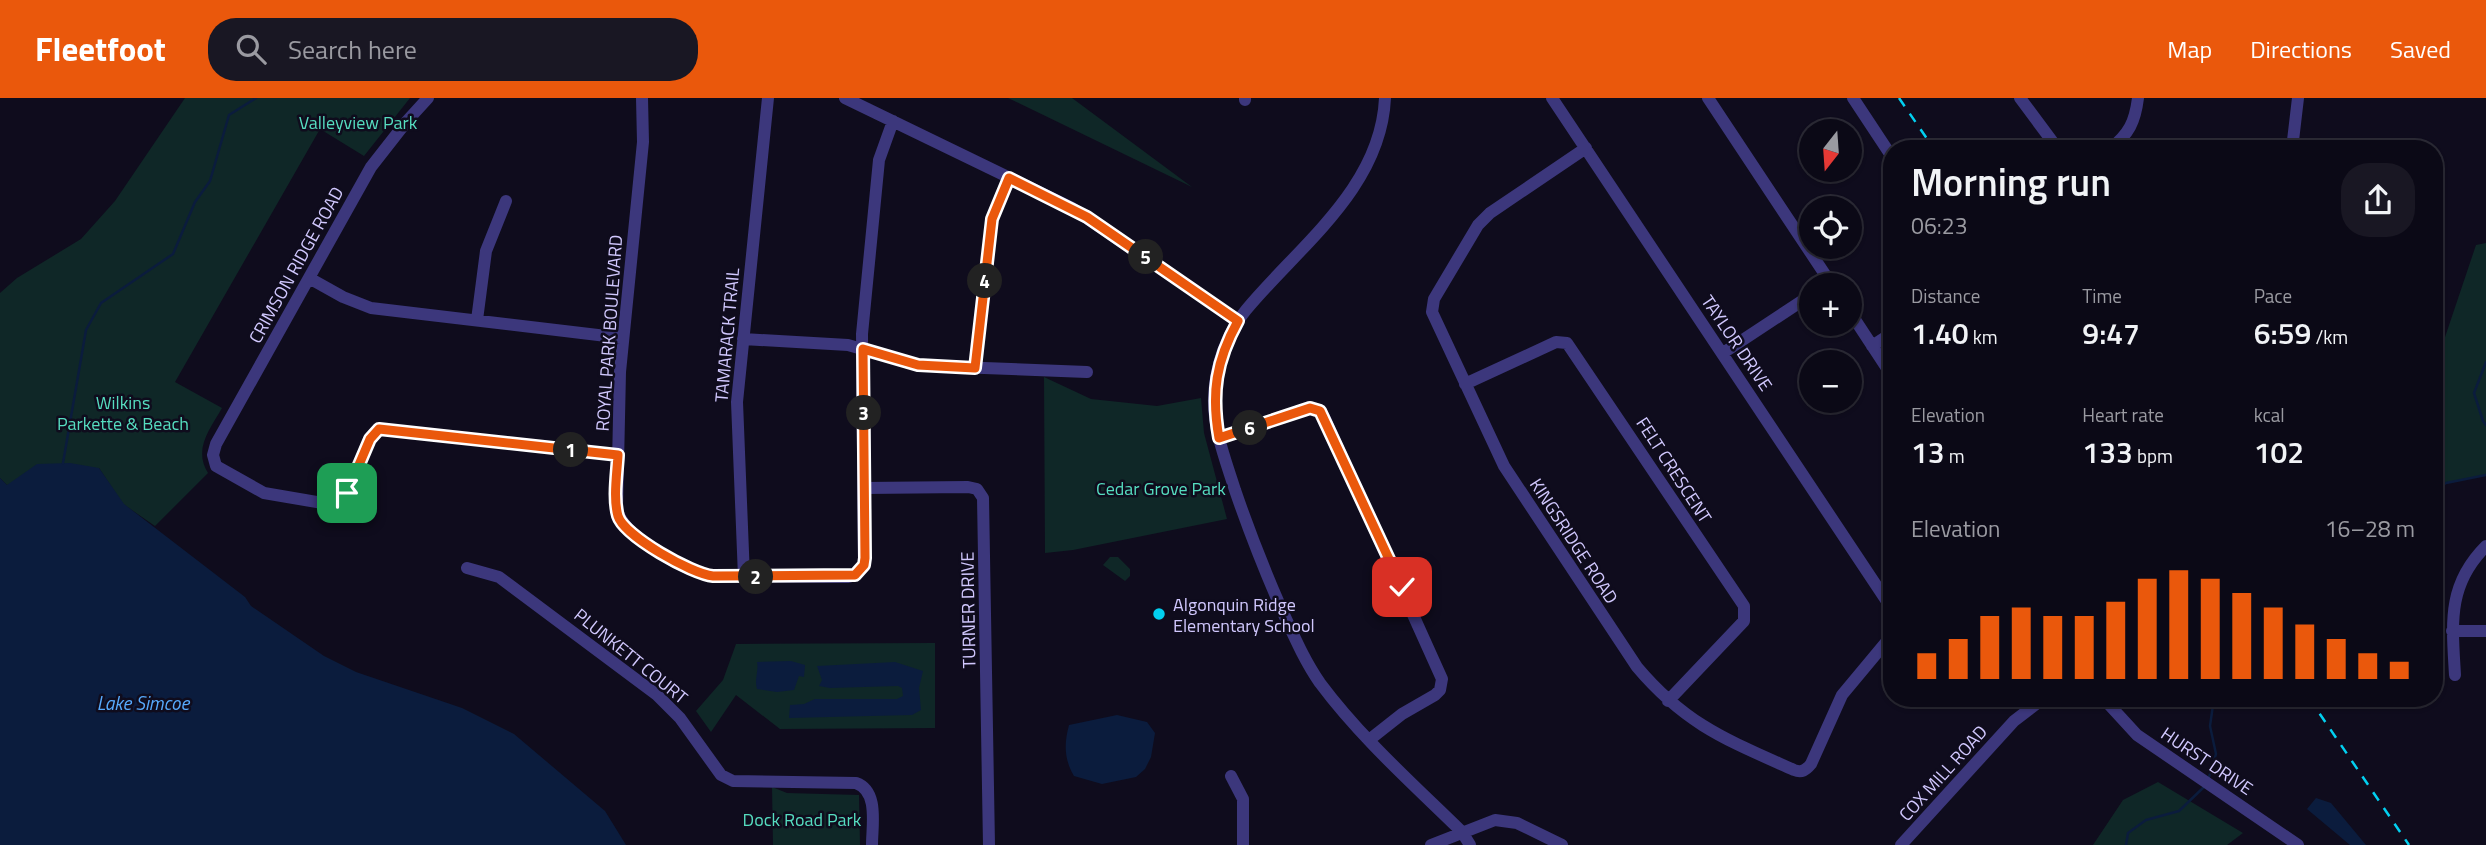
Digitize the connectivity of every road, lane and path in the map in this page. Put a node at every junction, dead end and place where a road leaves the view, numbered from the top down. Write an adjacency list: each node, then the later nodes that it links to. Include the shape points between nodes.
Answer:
1 (428, 98): 21 (street, CRIMSON RIDGE ROAD, via 379,155)
2 (642, 98): 26 (street, ROYAL PARK BOULEVARD, via 643,142)
3 (768, 98): 27 (street, TAMARACK TRAIL)
4 (845, 98): 12 (street)
5 (1385, 98): 24 (street, via 1374,148 1359,180)
6 (1552, 98): 17 (street, TAYLOR DRIVE)
7 (1708, 98): 20 (street)
8 (1853, 98): 16 (street)
9 (2020, 98): 13 (street)
10 (2138, 98): 14 (street, via 2136,115)
11 (2298, 98): 15 (street)
12 (893, 121): 18 (street); 30 (street, via 879,160)
13 (2051, 140)
14 (2121, 140)
15 (2293, 140)
16 (1883, 143)
17 (1586, 148): 31 (street, TAYLOR DRIVE); 35 (street, KINGSRIDGE ROAD, via 1490,213 1471,233 1434,299 1432,312)
18 (1009, 178): 24 (street, via 1087,217); 33 (street, via 992,219)
19 (506, 201): 23 (street, via 486,251)
20 (1822, 273)
21 (309, 278): 23 (street, via 371,308); 37 (street, CRIMSON RIDGE ROAD, via 213,450 220,469 264,493 334,505 347,493 370,439 379,429)
22 (1799, 303): 31 (street)
23 (477, 320): 26 (street)
24 (1238, 321): 36 (street, via 1217,375 1214,411)
25 (1862, 331): 29 (street)
26 (623, 338): 37 (street, ROYAL PARK BOULEVARD)
27 (743, 339): 30 (street); 41 (street, TAMARACK TRAIL, via 737,412)
28 (1883, 339): 29 (street)
29 (1872, 346): 32 (street)
30 (863, 349): 33 (street, via 918,365); 38 (street)
31 (1723, 353): 42 (street, TAYLOR DRIVE)
32 (1883, 362)
33 (975, 368): 34 (street)
34 (1087, 372)
35 (1465, 384): 47 (street, KINGSRIDGE ROAD, via 1504,466 1637,667); 47 (street, FELT CRESCENT, via 1556,342 1567,343 1744,606 1744,621)
36 (1219, 438): 50 (street, via 1256,552 1296,642 1319,682); 50 (street, via 1310,408 1324,418 1442,678 1435,695)
37 (618, 455): 41 (street, ROYAL PARK BOULEVARD, via 621,523 682,566 703,575)
38 (864, 488): 41 (street, ROYAL PARK BOULEVARD, via 865,558 855,575); 54 (street, TURNER DRIVE, via 974,487 983,498)
39 (2486, 546): 43 (street, via 2460,581)
40 (467, 568): 53 (street, PLUNKETT COURT, via 499,577 657,695 726,778 862,785 872,801)
41 (744, 577)
42 (1883, 595)
43 (2452, 631): 44 (street); 46 (street)
44 (2486, 631)
45 (1883, 646): 47 (street, KINGSRIDGE ROAD, via 1842,695 1811,764 1800,772 1723,738)
46 (2455, 675)
47 (1668, 701)
48 (2032, 707): 59 (street, COX MILL ROAD, via 2014,721)
49 (2111, 707): 60 (street, HURST DRIVE, via 2128,727)
50 (1369, 740): 52 (street)
51 (1231, 776): 55 (street, via 1243,799)
52 (1462, 832): 56 (street); 57 (street); 58 (street, via 1505,820)
53 (872, 845)
54 (989, 845)
55 (1243, 845)
56 (1431, 845)
57 (1470, 845)
58 (1562, 845)
59 (1901, 845)
60 (2298, 845)

